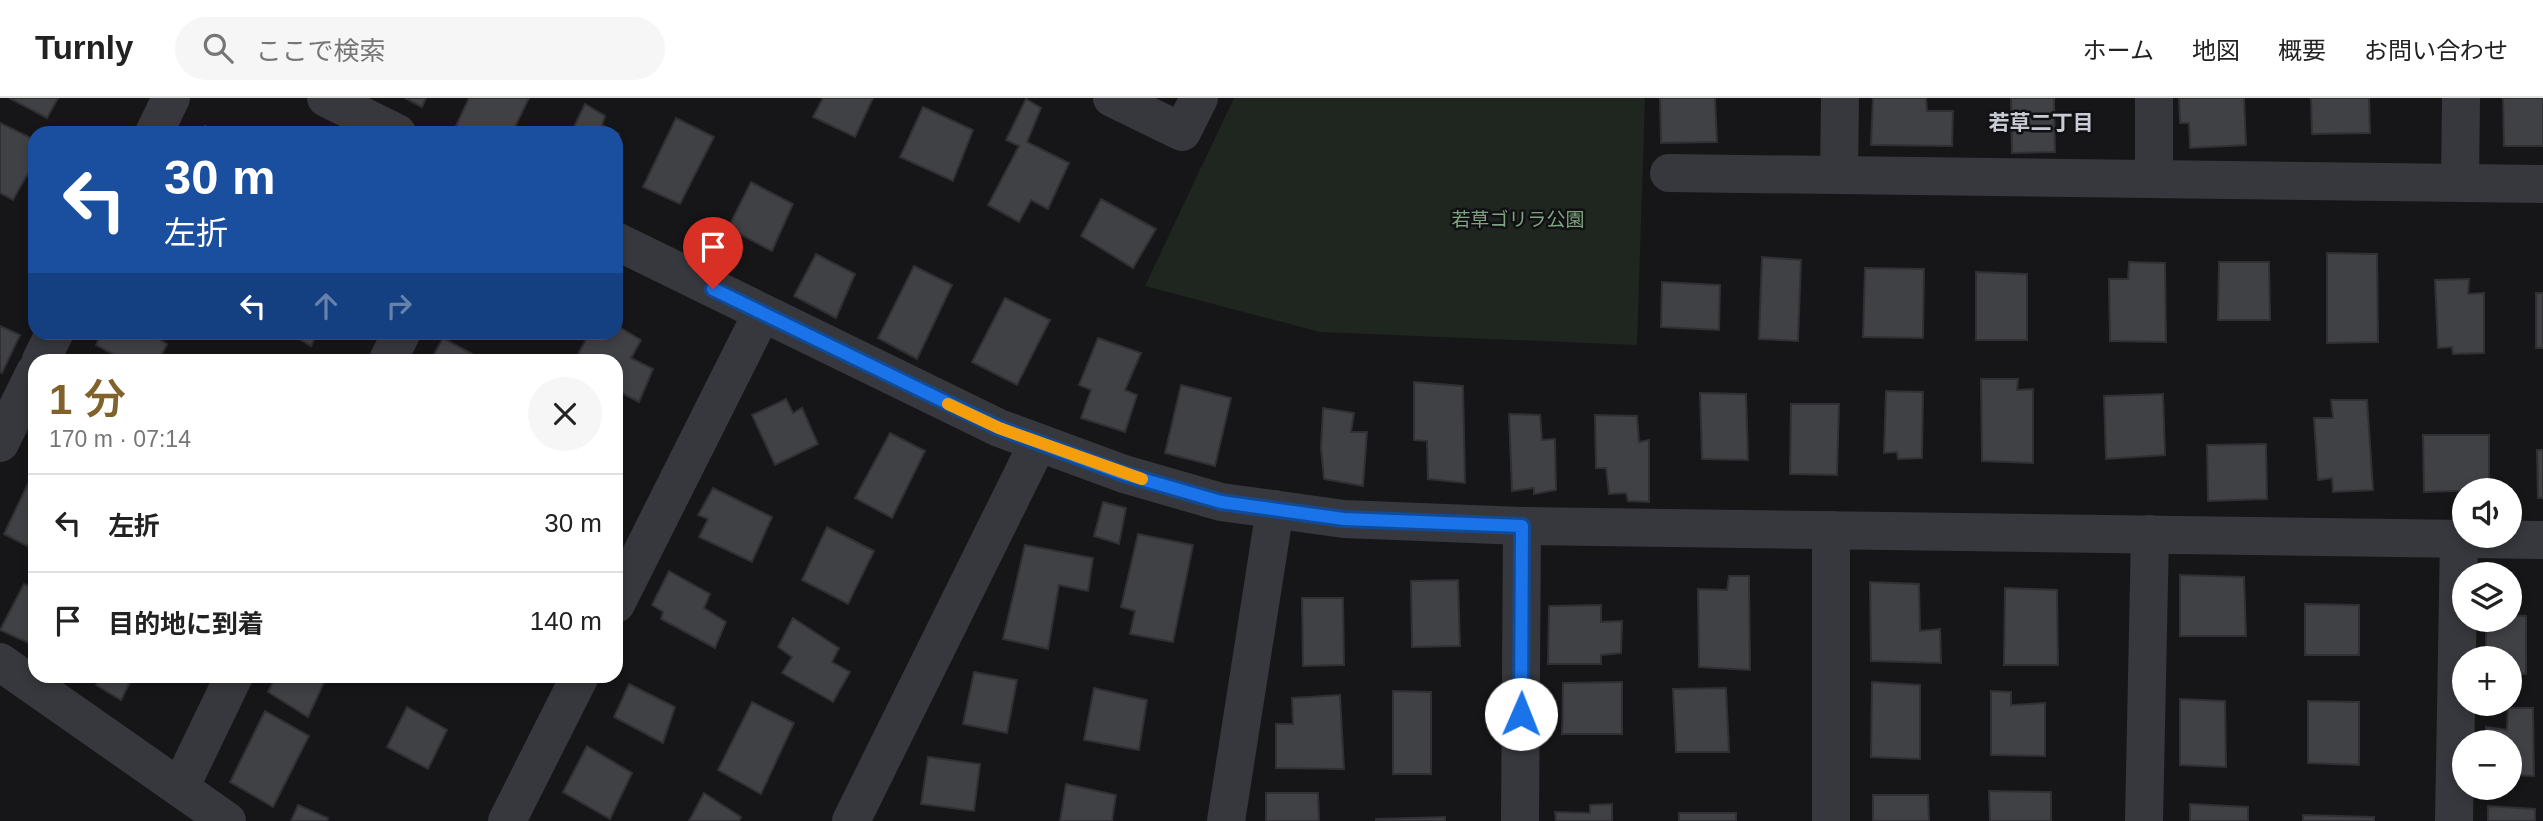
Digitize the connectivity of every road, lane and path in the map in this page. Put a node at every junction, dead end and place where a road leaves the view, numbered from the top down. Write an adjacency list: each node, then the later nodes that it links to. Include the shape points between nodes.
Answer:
1 (171, 98): 8 (street)
2 (326, 98): 9 (street)
3 (1112, 98): 4 (street, via 1182,132)
4 (1199, 98)
5 (1840, 98): 11 (street)
6 (2154, 98): 12 (street)
7 (2461, 98): 13 (street)
8 (157, 126)
9 (383, 126)
10 (1669, 173): 11 (street)
11 (1839, 175): 12 (street)
12 (2154, 179): 13 (street)
13 (2460, 183): 14 (street)
14 (2543, 184)
15 (623, 244): 16 (street)
16 (762, 313): 19 (street); 28 (street)
17 (28, 386): 18 (street)
18 (0, 443)
19 (1038, 443): 20 (street, via 1209,499); 37 (street)
20 (1275, 509): 21 (street, via 1344,519); 38 (street)
21 (1522, 526): 22 (street); 39 (street)
22 (1831, 530): 23 (street); 40 (street)
23 (2150, 534): 24 (street); 41 (street)
24 (2452, 538)
25 (2522, 540): 26 (street)
26 (2543, 540)
27 (2459, 548): 42 (street)
28 (623, 590)
29 (0, 662): 30 (street)
30 (28, 682)
31 (30, 683): 34 (street)
32 (231, 683): 34 (street)
33 (576, 683): 36 (street)
34 (180, 788): 35 (street)
35 (227, 821)
36 (507, 821)
37 (851, 821)
38 (1226, 821)
39 (1520, 821)
40 (1831, 821)
41 (2144, 821)
42 (2454, 821)

